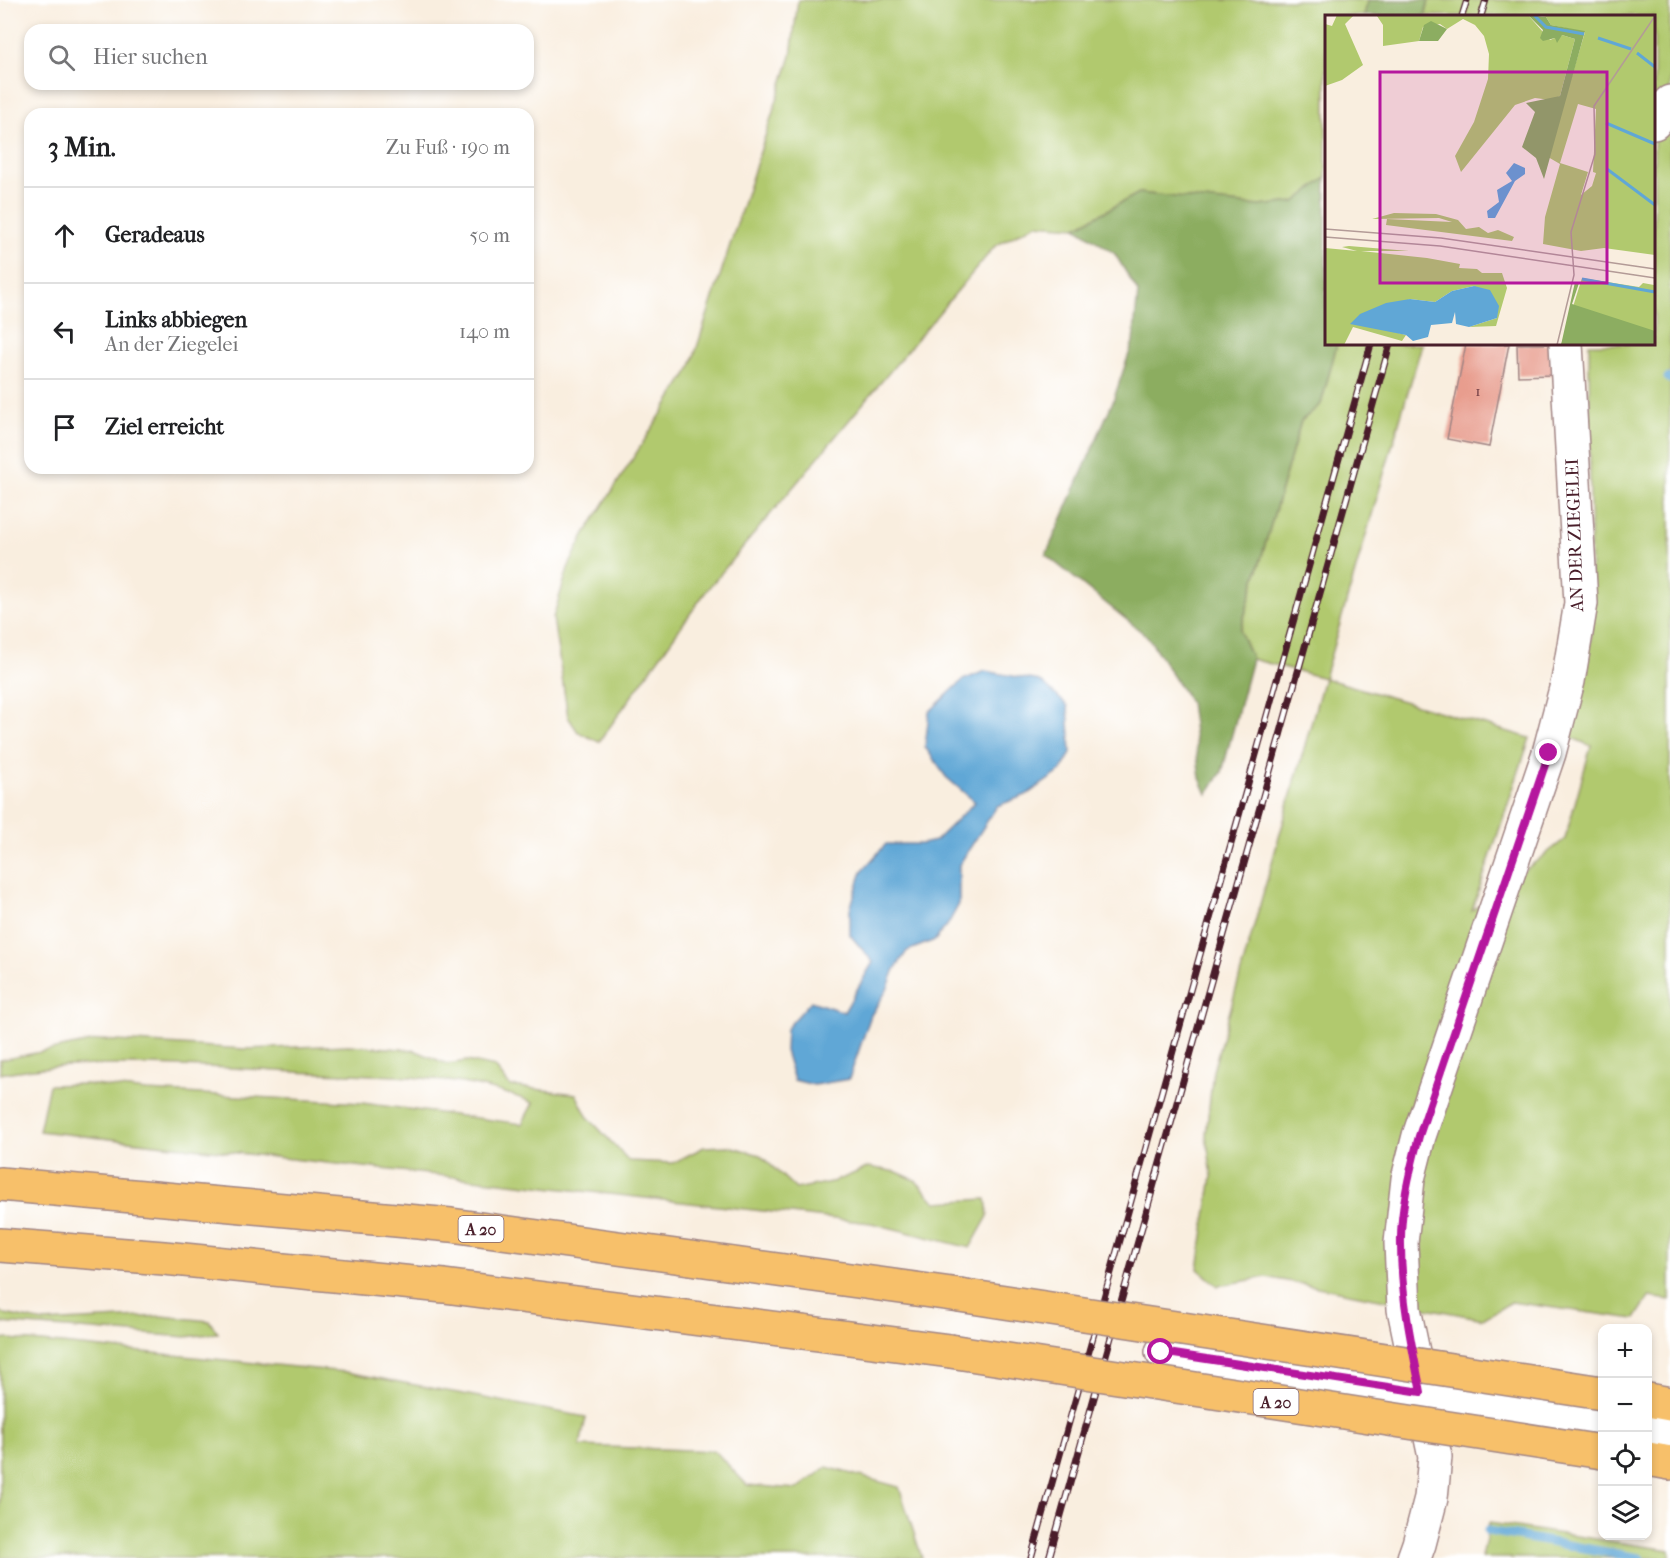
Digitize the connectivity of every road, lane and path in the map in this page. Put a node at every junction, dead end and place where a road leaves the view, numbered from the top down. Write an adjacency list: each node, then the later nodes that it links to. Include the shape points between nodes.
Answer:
1 (1670, 102): 2 (street)
2 (1655, 121)
3 (1566, 345): 7 (street, AN DER ZIEGELEI, via 1581,603 1568,681 1549,753 1419,1136 1408,1179 1401,1243 1404,1298)
4 (0, 1184): 8 (highway, A 20, bridge, via 451,1225 959,1296)
5 (0, 1245): 14 (highway, A 20, bridge, via 444,1286 950,1351)
6 (1161, 1352): 7 (street)
7 (1421, 1392): 11 (street); 17 (street, AN DER ZIEGELEI, via 1435,1457 1431,1498)
8 (1598, 1393)
9 (1652, 1401): 10 (highway)
10 (1670, 1404)
11 (1598, 1419)
12 (1652, 1428): 13 (street)
13 (1670, 1430)
14 (1598, 1451)
15 (1652, 1460): 16 (highway)
16 (1670, 1463)
17 (1414, 1558)

